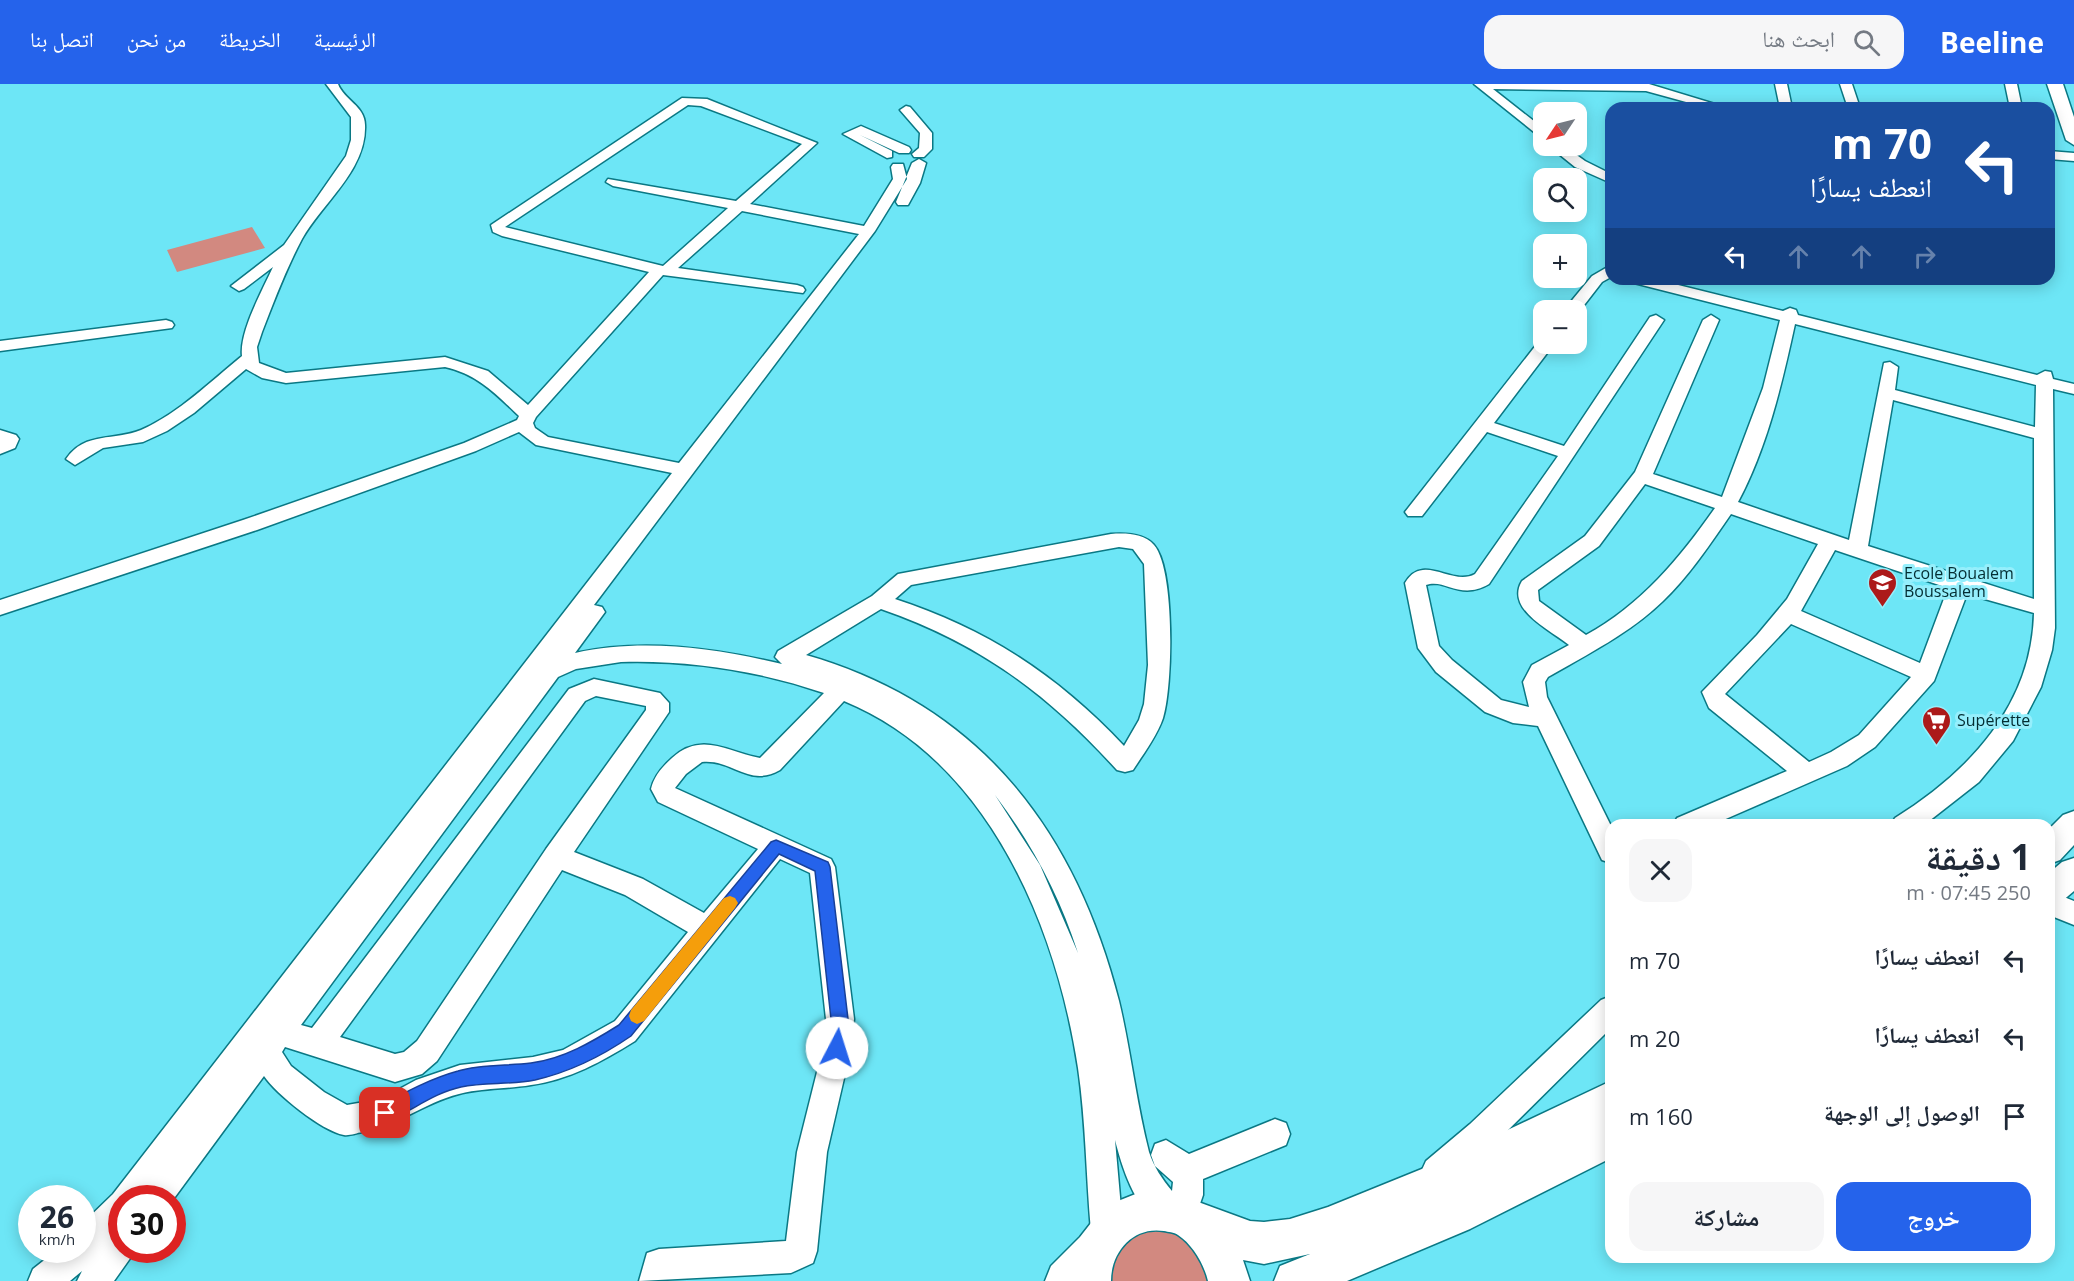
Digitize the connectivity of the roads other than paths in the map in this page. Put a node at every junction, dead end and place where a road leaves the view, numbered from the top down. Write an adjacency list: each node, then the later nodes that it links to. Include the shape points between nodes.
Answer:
1 (333, 84): 29 (street, via 334,91 351,105 359,122 356,150 307,217)
2 (1481, 84): 9 (street); 17 (street)
3 (1781, 84): 13 (street)
4 (1846, 84): 14 (street)
5 (1997, 84): 8 (street)
6 (2055, 84): 18 (main road)
7 (2071, 84): 10 (main road)
8 (2011, 85): 15 (street)
9 (1645, 86): 11 (street); 12 (street)
10 (2074, 93)
11 (1652, 101)
12 (1701, 102)
13 (1785, 102)
14 (1852, 102)
15 (2015, 102)
16 (906, 110): 23 (street, via 926,133 925,149)
17 (1533, 127)
18 (2074, 140)
19 (804, 141): 26 (street); 27 (street); 30 (street, via 703,102 686,101 498,225 507,233)
20 (2055, 155): 22 (street)
21 (1570, 156): 24 (street)
22 (2074, 157)
23 (905, 158): 28 (street, via 900,179); 67 (street, via 909,192 881,235)
24 (1605, 176)
25 (613, 182): 26 (street)
26 (723, 203): 27 (street); 30 (street)
27 (739, 206): 28 (street); 30 (street)
28 (868, 231): 56 (street)
29 (290, 248): 34 (street); 43 (street, via 254,332)
30 (658, 269): 35 (street); 49 (street)
31 (1605, 275): 36 (street)
32 (1660, 285): 37 (street)
33 (1677, 285): 37 (street)
34 (239, 286)
35 (797, 290)
36 (1581, 300)
37 (1789, 316): 45 (street); 58 (street, via 1772,388)
38 (1656, 320): 54 (street)
39 (1711, 320): 57 (street)
40 (166, 325): 41 (street)
41 (0, 346)
42 (1538, 354): 50 (street)
43 (250, 357): 49 (street, via 251,365 286,378 445,362 462,364 487,376); 55 (street, via 148,433 98,441)
44 (1890, 367): 48 (street)
45 (2045, 379): 46 (street); 47 (street); 52 (street)
46 (2074, 383)
47 (2074, 389)
48 (1886, 393): 52 (street); 61 (street)
49 (526, 419): 56 (street, via 527,431 542,441); 64 (street, via 470,447)
50 (1483, 425): 54 (street); 59 (street)
51 (0, 435): 53 (street, via 10,439 9,444)
52 (2045, 435): 65 (street)
53 (0, 448)
54 (1567, 453): 73 (street, via 1529,516 1479,582 1465,585 1427,576 1415,583 1430,648 1444,666 1493,706 1513,714)
55 (75, 459)
56 (683, 470): 93 (street)
57 (1641, 476): 58 (street); 68 (street, via 1592,541 1527,591 1532,606)
58 (1728, 505): 60 (street); 68 (street, via 1656,596)
59 (1415, 512)
60 (1829, 541): 61 (street); 66 (street, via 1810,582)
61 (1857, 551): 62 (street)
62 (1960, 585): 65 (street); 71 (street)
63 (879, 601): 63 (street, via 895,585 919,574 1126,539 1142,543 1154,564 1158,681 1156,702 1144,735 1125,763 1066,703 1028,673 976,639); 69 (street)
64 (0, 608)
65 (2044, 609): 76 (street, via 2040,657 2010,729 1962,785)
66 (1789, 614): 71 (street); 74 (street, via 1712,695)
67 (581, 629): 69 (street, via 599,641 664,640); 70 (street)
68 (1586, 646): 73 (street, via 1536,676 1534,690)
69 (786, 657): 96 (street, via 862,680 936,724 974,758 1036,831 1075,908 1094,962 1135,1156 1147,1185)
70 (549, 672): 72 (street, via 587,657 689,657 781,671); 88 (street)
71 (1926, 675): 74 (street, via 1867,741)
72 (841, 690): 80 (street, via 763,768 709,751 697,752 688,756 664,783 667,795); 99 (street, via 914,729 950,761 1013,840 1042,894 1066,953 1089,1049)
73 (1547, 718): 78 (street)
74 (1806, 773): 75 (street)
75 (1700, 819)
76 (1914, 819)
77 (2074, 824): 79 (main road)
78 (1605, 839)
79 (2055, 844)
80 (776, 846): 86 (street); 104 (street, via 822,867 840,1019 837,1048 812,1152 801,1251 791,1257 659,1265)
81 (555, 857): 86 (street, via 634,889 691,918); 89 (street, via 427,1051 412,1064 395,1068); 89 (street, via 657,712 658,704 652,699 594,687 577,695)
82 (2074, 872): 83 (main road)
83 (2055, 887)
84 (2055, 905): 85 (street)
85 (2074, 913)
86 (706, 930): 88 (street, via 625,1031 601,1046 533,1071 460,1078 427,1090 385,1113 345,1120 305,1095 281,1076)
87 (1605, 1015): 95 (street, via 1481,1135)
88 (272, 1042): 89 (street); 94 (street)
89 (318, 1043)
90 (1605, 1103): 95 (main road, via 1456,1178)
91 (1275, 1134): 96 (street, via 1176,1163 1190,1181)
92 (1605, 1140): 107 (main road, via 1537,1177 1402,1239)
93 (137, 1185)
94 (164, 1185)
95 (1411, 1194): 96 (main road, via 1302,1237 1263,1243)
96 (1181, 1216): 99 (main road, via 1147,1210 1125,1217); 106 (main road, via 1215,1245 1224,1259)
97 (108, 1221): 98 (street)
98 (96, 1234)
99 (1098, 1255): 105 (main road)
100 (108, 1262): 103 (street)
101 (66, 1263): 102 (street)
102 (45, 1281)
103 (94, 1281)
104 (656, 1281)
105 (1066, 1281)
106 (1229, 1281)
107 (1295, 1281)

